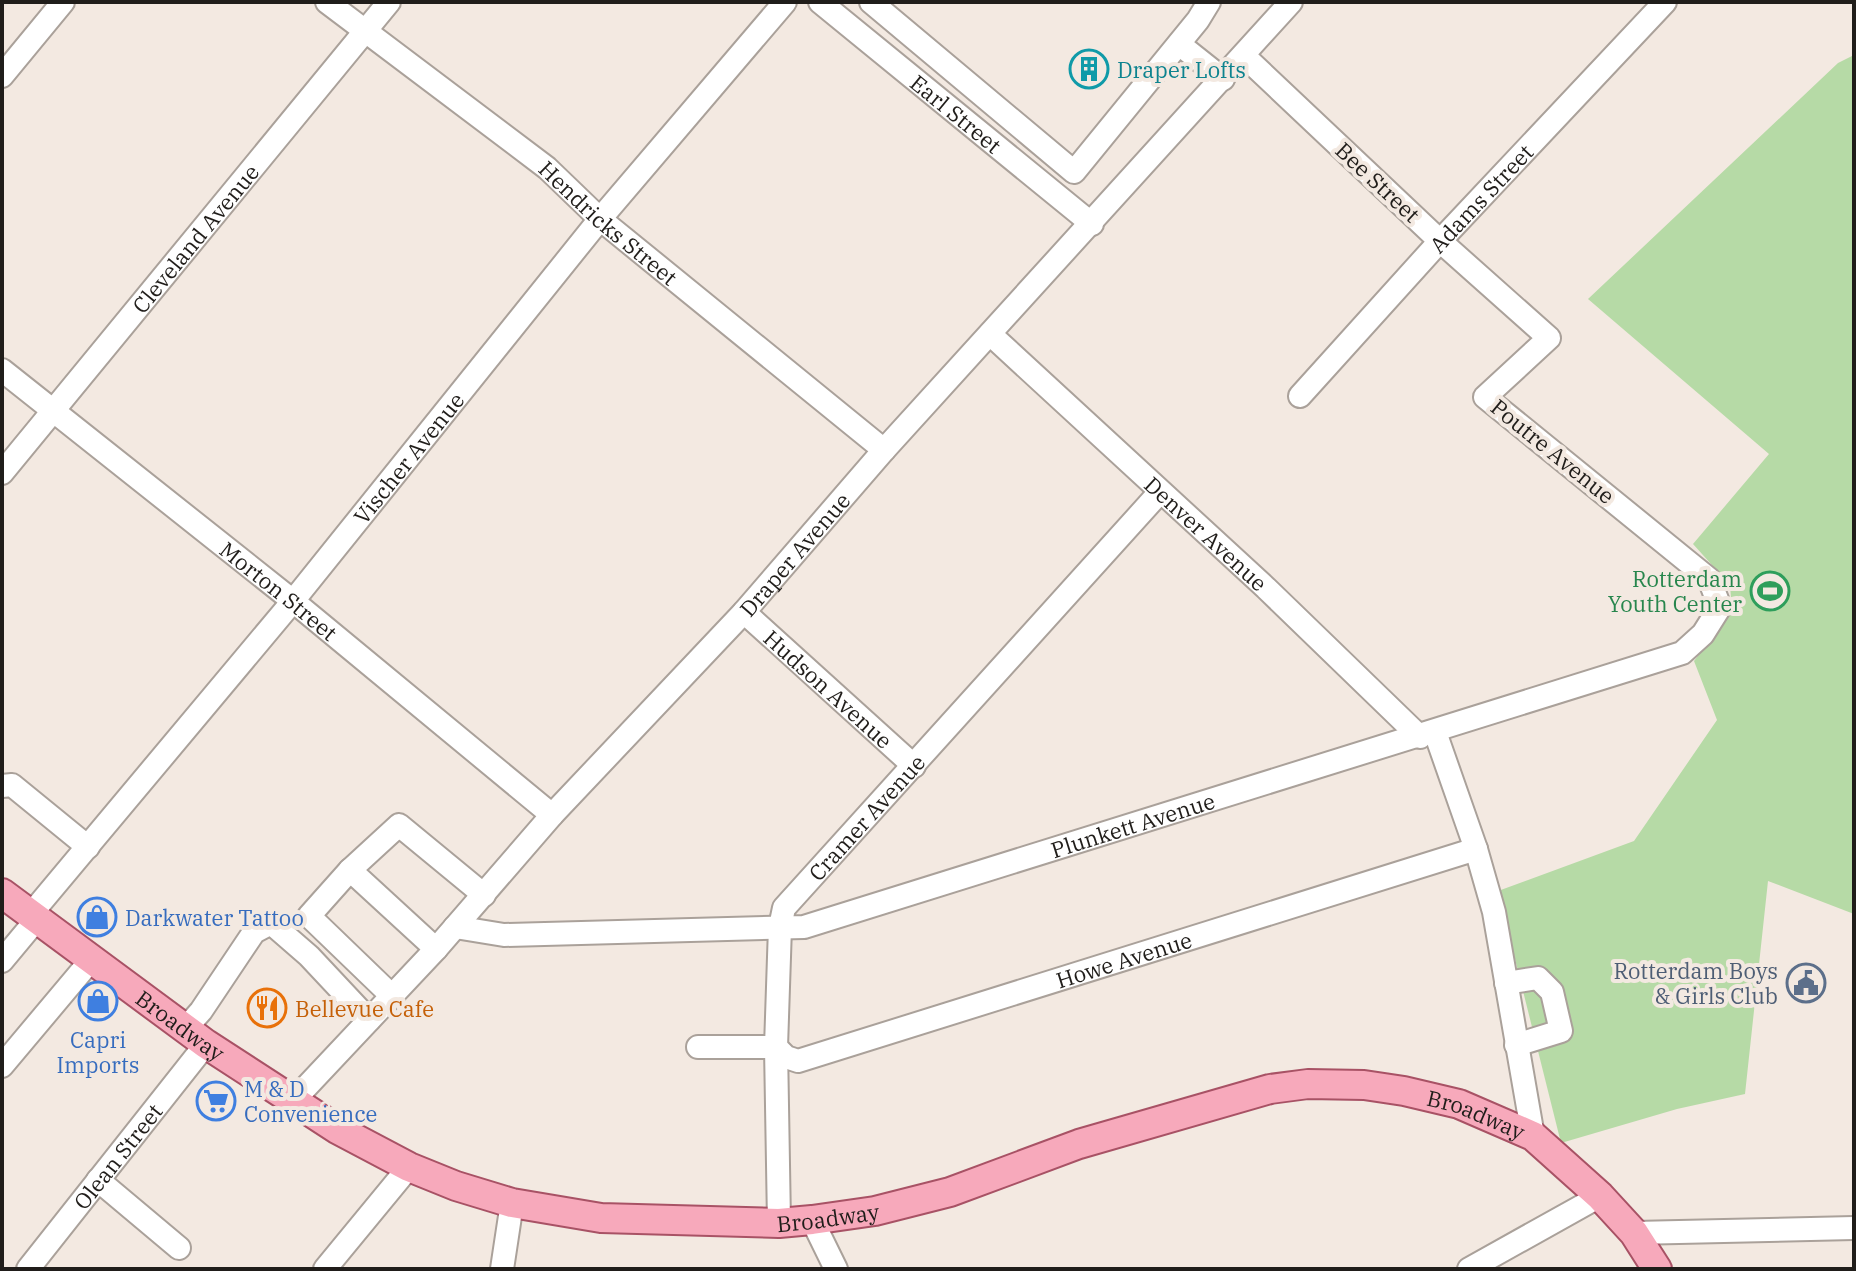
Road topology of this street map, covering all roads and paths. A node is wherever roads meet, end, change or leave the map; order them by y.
1 (63, 2) edge
2 (327, 2) edge
3 (389, 2) edge
4 (785, 2) edge
5 (820, 2) edge
6 (871, 2) edge
7 (1209, 2) edge
8 (1291, 2) edge
9 (1665, 2) edge
10 (364, 32) junction
11 (1179, 44) junction
12 (1244, 56) junction
13 (2, 76) edge
14 (1223, 79) junction
15 (600, 219) junction
16 (1092, 224) junction
17 (1440, 241) junction
18 (990, 334) junction
19 (1549, 338) joint
20 (2, 370) edge
21 (1300, 396) dead end
22 (52, 411) junction
23 (884, 450) junction
24 (2, 473) edge
25 (1160, 492) junction
26 (1686, 561) joint
27 (293, 601) junction
28 (744, 612) junction
29 (1428, 734) junction
30 (914, 766) junction
31 (2, 786) edge
32 (552, 815) junction
33 (88, 847) junction
34 (1476, 849) junction
35 (350, 870) junction
36 (2, 893) edge
37 (484, 895) junction
38 (34, 917) junction
39 (455, 927) junction
40 (780, 927) junction
41 (436, 949) junction
42 (91, 960) junction
43 (2, 961) edge
44 (1506, 983) junction
45 (392, 996) junction
46 (369, 1020) junction
47 (195, 1036) junction
48 (1516, 1045) junction
49 (698, 1047) dead end
50 (776, 1047) junction
51 (2, 1066) edge
52 (293, 1101) junction
53 (1533, 1136) junction
54 (409, 1167) junction
55 (98, 1180) junction
56 (1600, 1196) junction
57 (512, 1203) junction
58 (812, 1220) junction
59 (779, 1223) junction
60 (1854, 1228) edge
61 (1634, 1233) junction
62 (179, 1248) dead end
63 (28, 1269) edge
64 (325, 1269) edge
65 (502, 1269) edge
66 (836, 1269) edge
67 (1469, 1269) edge
68 (1657, 1269) edge

1 - 13 street
2 - 10 street, Hendricks Street
3 - 10 street, Cleveland Avenue
4 - 15 street, Vischer Avenue
5 - 16 street, Earl Street
6 - 11 street
7 - 11 street
8 - 12 street, Draper Avenue
9 - 17 street, Adams Street
10 - 15 street, Hendricks Street
10 - 22 street, Cleveland Avenue
11 - 14 street
12 - 14 street, Draper Avenue
12 - 17 street, Bee Street
14 - 16 street, Draper Avenue
15 - 23 street, Hendricks Street
15 - 27 street, Vischer Avenue
16 - 18 street, Draper Avenue
17 - 19 street, Bee Street
17 - 21 street, Adams Street
18 - 23 street, Draper Avenue
18 - 25 street, Denver Avenue
19 - 26 street, Poutre Avenue
20 - 22 street, Morton Street
22 - 24 street, Cleveland Avenue
22 - 27 street, Morton Street
23 - 28 street, Draper Avenue
25 - 29 street, Denver Avenue
25 - 30 street, Cramer Avenue
26 - 29 street, Plunkett Avenue
27 - 32 street, Morton Street
27 - 33 street, Vischer Avenue
28 - 30 street, Hudson Avenue
28 - 32 street, Draper Avenue
29 - 34 street, Denver Avenue
29 - 40 street, Plunkett Avenue
30 - 40 street, Cramer Avenue
31 - 33 street
32 - 37 street, Draper Avenue
33 - 38 street, Vischer Avenue
34 - 44 street, Denver Avenue
34 - 50 street, Howe Avenue
35 - 37 street
35 - 41 street
35 - 45 street
36 - 38 main road, Broadway
37 - 39 street, Draper Avenue
38 - 42 main road, Broadway
38 - 43 street, Vischer Avenue
39 - 40 street, Plunkett Avenue
39 - 41 street, Draper Avenue
40 - 50 street, Cramer Avenue
41 - 45 street, Draper Avenue
42 - 47 main road, Broadway
42 - 51 street
44 - 48 street, Denver Avenue
44 - 48 street
45 - 46 street, Draper Avenue
46 - 47 street, Olean Street
46 - 52 street, Draper Avenue
47 - 52 main road, Broadway
47 - 55 street, Olean Street
48 - 53 street, Denver Avenue
49 - 50 street, Howe Avenue
50 - 59 street, Cramer Avenue
52 - 54 main road, Broadway
53 - 56 main road, Broadway
53 - 58 main road, Broadway
54 - 57 main road, Broadway
54 - 64 street
55 - 62 street
55 - 63 street, Olean Street
56 - 61 main road, Broadway
56 - 67 street
57 - 59 main road, Broadway
57 - 65 street
58 - 59 main road, Broadway
58 - 66 street
60 - 61 street
61 - 68 main road, Broadway

